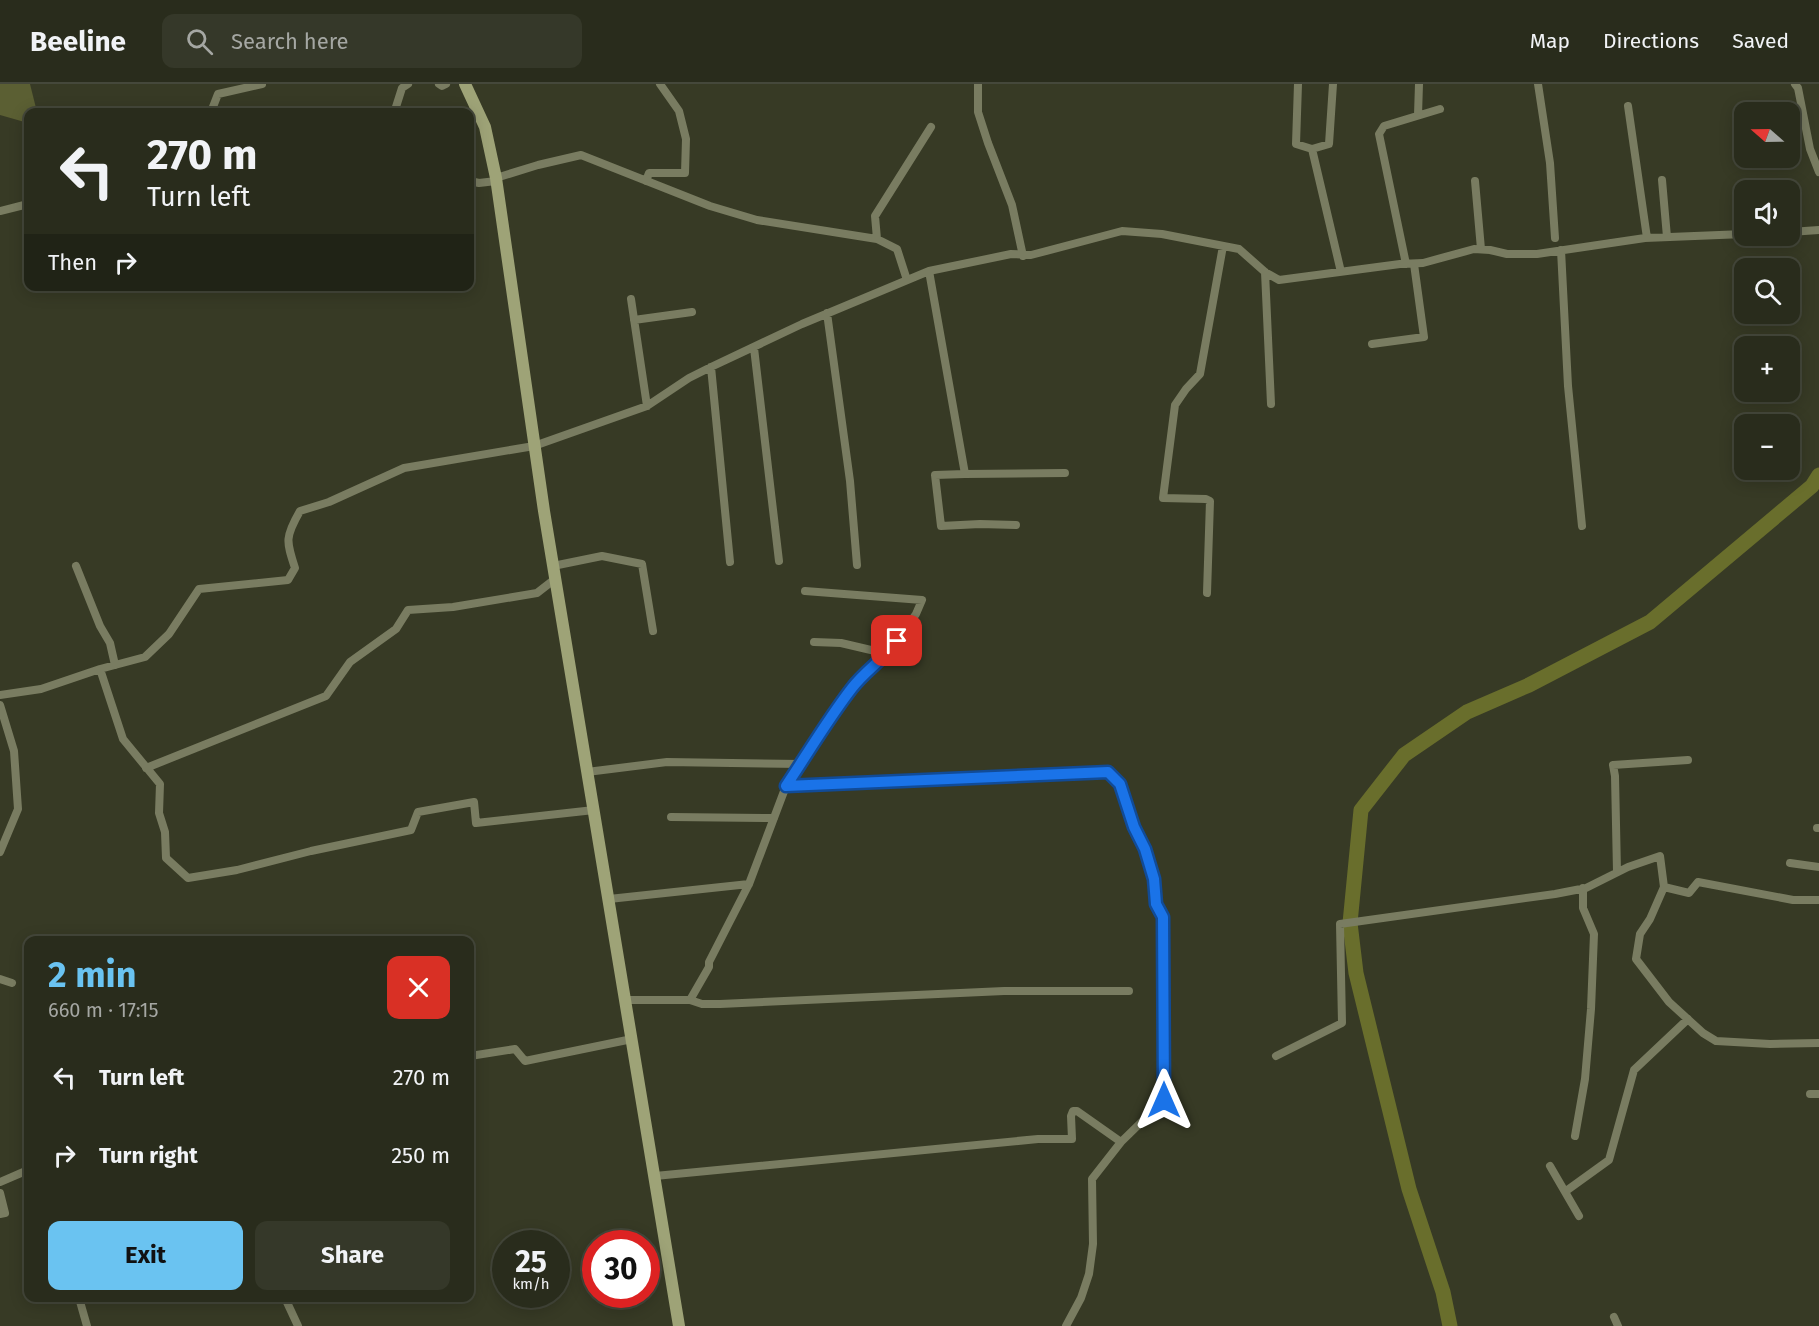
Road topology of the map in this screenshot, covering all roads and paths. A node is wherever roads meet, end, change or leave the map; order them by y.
1 (262, 84) edge
2 (408, 84) edge
3 (439, 84) edge
4 (446, 84) edge
5 (465, 84) edge
6 (660, 84) edge
7 (978, 84) edge
8 (1298, 84) edge
9 (1333, 84) edge
10 (1419, 84) edge
11 (1538, 84) edge
12 (1795, 84) edge
13 (1628, 106) dead end
14 (213, 108) edge
15 (396, 108) edge
16 (1440, 109) dead end
17 (1418, 115) junction
18 (931, 127) dead end
19 (1312, 149) junction
20 (1819, 172) edge
21 (496, 179) junction
22 (1662, 180) dead end
23 (646, 181) junction
24 (474, 182) edge
25 (1475, 182) dead end
26 (24, 205) edge
27 (0, 211) edge
28 (1819, 230) edge
29 (1800, 231) edge
30 (1734, 234) edge
31 (1667, 237) junction
32 (1555, 238) dead end
33 (1647, 238) junction
34 (877, 239) junction
35 (1223, 246) junction
36 (1481, 249) junction
37 (1561, 250) junction
38 (1023, 256) junction
39 (1410, 264) junction
40 (929, 271) junction
41 (1265, 272) junction
42 (1341, 272) junction
43 (907, 280) junction
44 (631, 299) dead end
45 (692, 312) dead end
46 (827, 313) junction
47 (633, 320) junction
48 (1372, 344) dead end
49 (753, 348) junction
50 (711, 367) junction
51 (1271, 404) dead end
52 (647, 406) junction
53 (534, 446) junction
54 (1065, 473) dead end
55 (965, 474) junction
56 (1016, 525) dead end
57 (1582, 526) dead end
58 (779, 561) dead end
59 (730, 562) dead end
60 (857, 565) dead end
61 (76, 566) dead end
62 (553, 566) junction
63 (555, 579) junction
64 (806, 591) dead end
65 (1207, 593) dead end
66 (653, 631) dead end
67 (814, 642) dead end
68 (888, 654) junction
69 (115, 665) junction
70 (100, 669) junction
71 (0, 695) edge
72 (0, 707) edge
73 (1688, 760) dead end
74 (801, 764) junction
75 (146, 768) junction
76 (587, 772) junction
77 (786, 786) junction
78 (594, 810) junction
79 (671, 817) dead end
80 (774, 818) junction
81 (0, 852) edge
82 (1790, 863) dead end
83 (1819, 867) edge
84 (1617, 872) junction
85 (749, 884) junction
86 (1664, 887) junction
87 (1583, 888) junction
88 (609, 899) junction
89 (1819, 900) edge
90 (0, 979) edge
91 (12, 983) dead end
92 (1129, 991) dead end
93 (624, 1000) junction
94 (690, 1000) junction
95 (1688, 1020) junction
96 (632, 1039) junction
97 (1819, 1043) edge
98 (474, 1055) edge
99 (1276, 1056) dead end
100 (1575, 1136) dead end
101 (1121, 1142) junction
102 (1550, 1166) dead end
103 (24, 1172) edge
104 (655, 1176) junction
105 (0, 1182) edge
106 (1566, 1191) junction
107 (0, 1193) edge
108 (0, 1214) edge
109 (1580, 1216) dead end
110 (80, 1302) edge
111 (287, 1302) edge
112 (1614, 1317) dead end
113 (87, 1326) edge
114 (298, 1326) edge
115 (679, 1326) edge
116 (1066, 1326) edge
117 (1618, 1326) edge

1 - 14 street
2 - 15 street
3 - 4 street
5 - 21 main road
6 - 23 street
7 - 38 street
8 - 19 street
9 - 19 street
10 - 17 street
11 - 32 street
12 - 20 street
13 - 33 street
16 - 17 street
17 - 39 street
18 - 34 street
19 - 42 street
21 - 23 street
21 - 24 street
21 - 53 main road
22 - 31 street
23 - 34 street
25 - 36 street
26 - 27 street
28 - 29 street
30 - 31 street
31 - 33 street
33 - 37 street
34 - 43 street
35 - 38 street
35 - 41 street
35 - 65 street
36 - 37 street
36 - 39 street
37 - 57 street
38 - 40 street
39 - 42 street
39 - 48 street
40 - 43 street
40 - 55 street
41 - 42 street
41 - 51 street
43 - 46 street
44 - 47 street
45 - 47 street
46 - 49 street
46 - 60 street
47 - 52 street
49 - 50 street
49 - 58 street
50 - 52 street
50 - 59 street
52 - 53 street
53 - 62 main road
53 - 69 street
54 - 55 street
55 - 56 street
61 - 69 street
62 - 63 main road
62 - 66 street
63 - 75 street
63 - 76 main road
64 - 68 street
67 - 68 street
68 - 74 street
69 - 70 street
70 - 71 street
70 - 75 street
72 - 81 street
73 - 84 street
74 - 76 street
74 - 77 street
75 - 78 street
76 - 78 main road
77 - 80 street
77 - 101 street
78 - 88 main road
79 - 80 street
80 - 85 street
82 - 83 street
84 - 86 street
84 - 87 street
85 - 88 street
85 - 94 street
86 - 89 street
86 - 95 street
87 - 99 street
87 - 100 street
88 - 93 main road
90 - 91 street
92 - 94 street
93 - 94 street
93 - 96 main road
95 - 97 street
95 - 106 street
96 - 98 street
96 - 104 main road
101 - 104 street
101 - 116 street
102 - 106 street
103 - 105 street
104 - 115 main road
106 - 109 street
107 - 108 street
110 - 113 street
111 - 114 street
112 - 117 street

